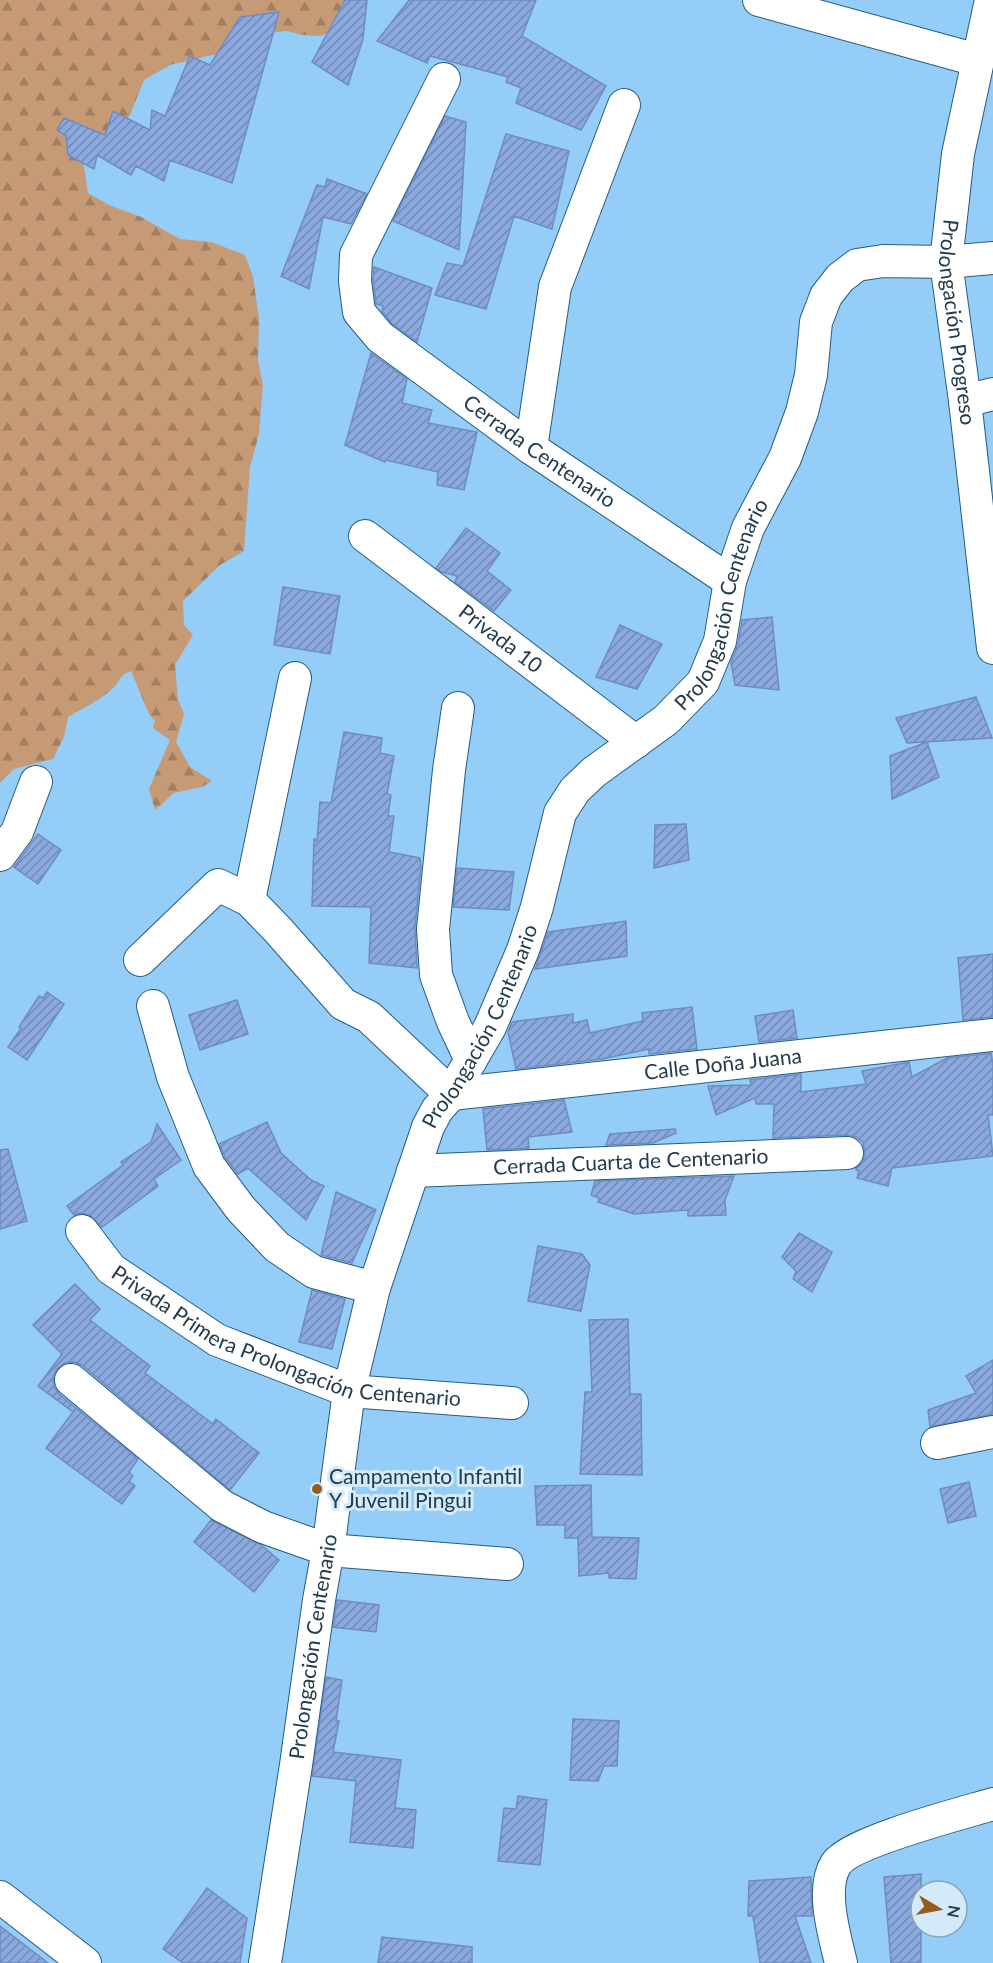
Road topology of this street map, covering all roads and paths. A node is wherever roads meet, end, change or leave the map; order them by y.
1 (759, 0) edge
2 (991, 0) edge
3 (977, 60) junction
4 (444, 79) dead end
5 (624, 105) dead end
6 (993, 258) edge
7 (946, 262) junction
8 (979, 397) edge
9 (531, 448) junction
10 (365, 536) dead end
11 (730, 580) junction
12 (993, 648) edge
13 (295, 678) dead end
14 (458, 708) dead end
15 (636, 742) junction
16 (36, 782) dead end
17 (0, 855) edge
18 (249, 900) junction
19 (140, 960) dead end
20 (153, 1006) dead end
21 (993, 1035) edge
22 (471, 1060) junction
23 (451, 1094) junction
24 (847, 1153) dead end
25 (413, 1171) junction
26 (82, 1231) dead end
27 (374, 1288) junction
28 (71, 1380) dead end
29 (349, 1390) junction
30 (512, 1403) dead end
31 (993, 1432) edge
32 (937, 1443) dead end
33 (328, 1550) junction
34 (507, 1564) dead end
35 (993, 1804) edge
36 (0, 1897) edge
37 (85, 1963) edge
38 (265, 1963) edge
39 (842, 1963) edge

1 - 3 street
2 - 3 street, Prolongación Progreso
3 - 7 street, Prolongación Progreso
4 - 9 street, Cerrada Centenario
5 - 9 street
6 - 7 street, Prolongación Centenario
7 - 8 street, Prolongación Progreso
7 - 11 street, Prolongación Centenario
8 - 12 street, Prolongación Progreso
9 - 11 street, Cerrada Centenario
10 - 15 street, Privada 10
11 - 15 street, Prolongación Centenario
13 - 18 street
14 - 22 street
15 - 22 street, Prolongación Centenario
16 - 17 street
18 - 19 street
18 - 23 street
20 - 27 street
21 - 23 street, Calle Doña Juana
22 - 23 street, Prolongación Centenario
23 - 25 street, Prolongación Centenario
24 - 25 street, Cerrada Cuarta de Centenario
25 - 27 street, Prolongación Centenario
26 - 29 street, Privada Primera Prolongación Centenario
27 - 29 street, Prolongación Centenario
28 - 33 street
29 - 30 street, Privada Primera Prolongación Centenario
29 - 33 street, Prolongación Centenario
31 - 32 street
33 - 34 street
33 - 38 street, Prolongación Centenario
35 - 39 street
36 - 37 street

